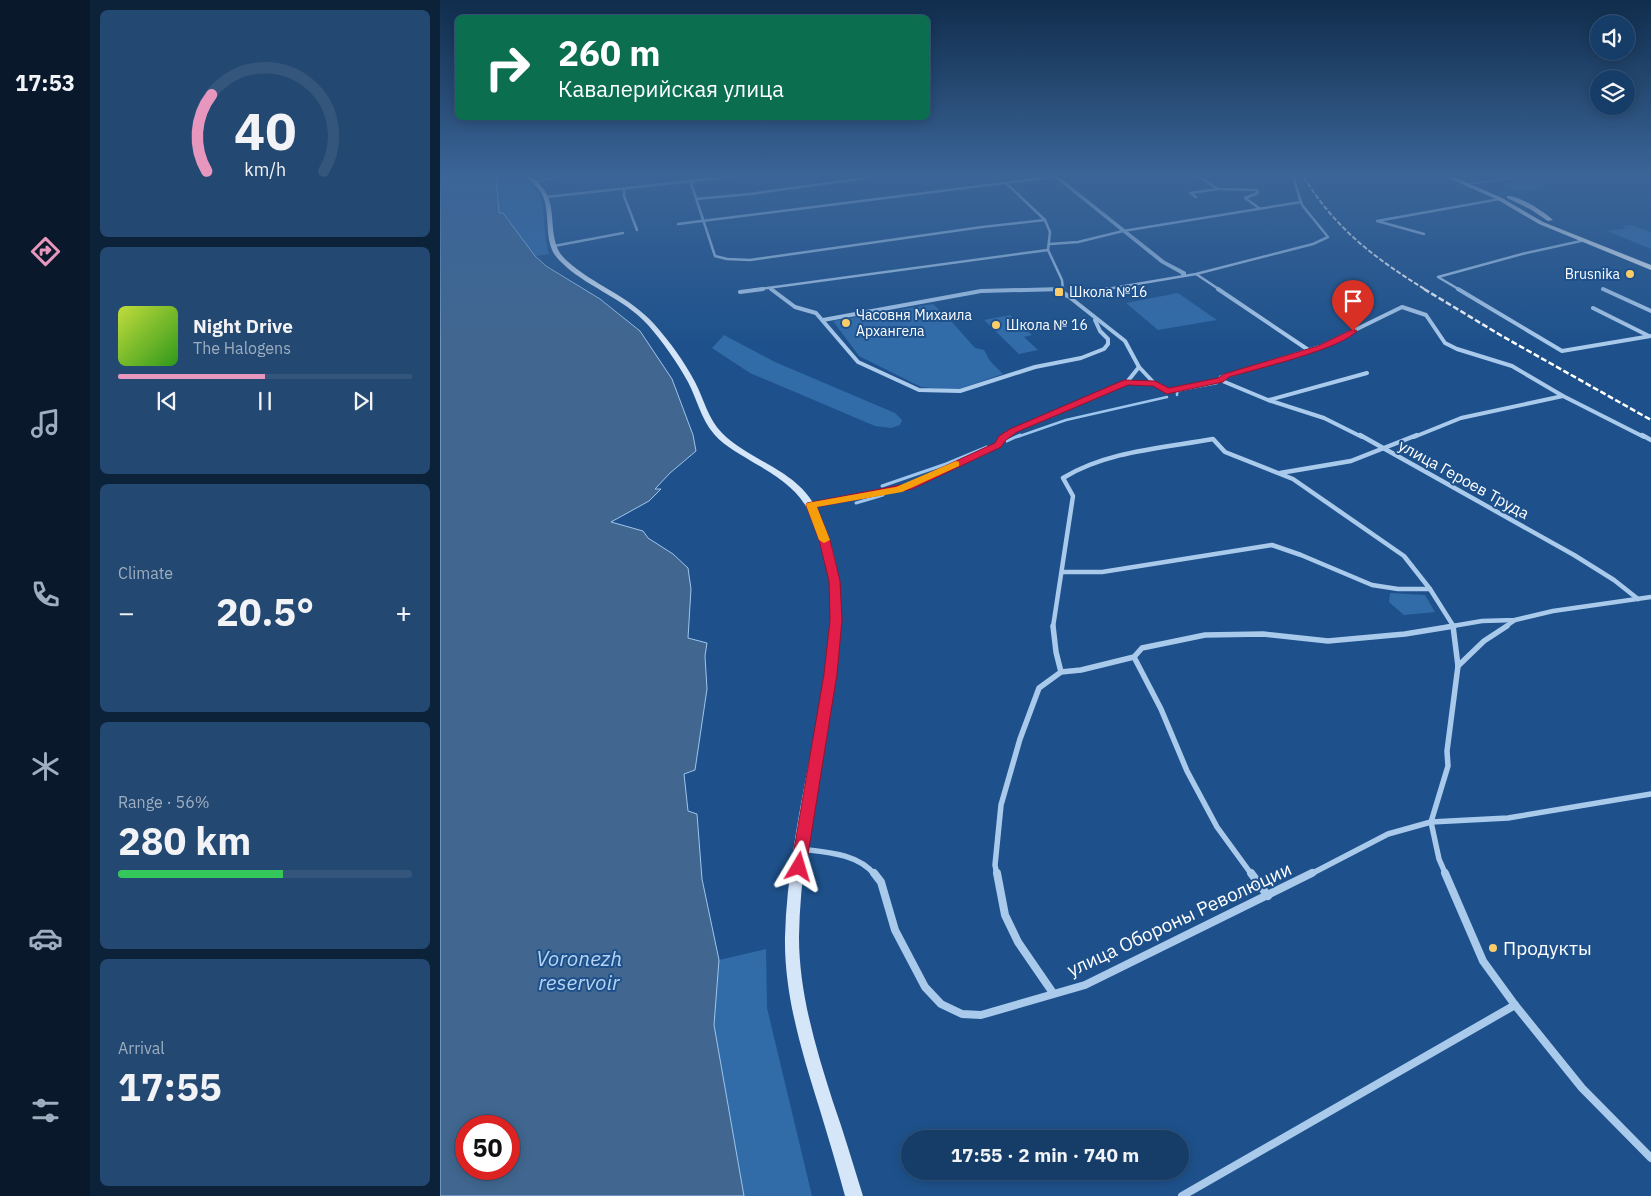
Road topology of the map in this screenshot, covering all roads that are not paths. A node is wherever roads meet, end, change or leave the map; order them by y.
1 (552, 233) edge
2 (623, 233) dead end
3 (709, 233) edge
4 (941, 233) edge
5 (1050, 233) edge
6 (1116, 233) edge
7 (1125, 233) edge
8 (1326, 233) edge
9 (1420, 233) edge
10 (1565, 233) edge
11 (1580, 233) edge
12 (1424, 234) dead end
13 (1581, 240) junction
14 (1050, 244) junction
15 (554, 246) junction
16 (1048, 250) junction
17 (1651, 263) edge
18 (1651, 268) edge
19 (1196, 274) junction
20 (1184, 276) junction
21 (770, 288) junction
22 (1062, 289) junction
23 (1603, 289) dead end
24 (740, 292) dead end
25 (1067, 296) junction
26 (1593, 308) dead end
27 (1651, 311) edge
28 (1095, 319) junction
29 (823, 320) junction
30 (1650, 336) edge
31 (1310, 351) junction
32 (1139, 367) junction
33 (1367, 373) dead end
34 (1220, 380) junction
35 (1127, 382) junction
36 (1155, 384) junction
37 (1563, 396) junction
38 (1268, 400) junction
39 (1651, 440) edge
40 (1382, 449) junction
41 (1280, 474) junction
42 (811, 505) junction
43 (1062, 572) junction
44 (1430, 589) junction
45 (1651, 596) edge
46 (1638, 599) junction
47 (1515, 620) junction
48 (1454, 627) junction
49 (1134, 657) junction
50 (1458, 666) junction
51 (1061, 672) junction
52 (1651, 794) edge
53 (1431, 822) junction
54 (800, 849) junction
55 (1268, 896) junction
56 (1053, 993) junction
57 (1515, 1005) junction
58 (1651, 1158) edge
59 (854, 1196) edge
60 (1182, 1196) edge

1 - 15 main road
2 - 15 street
3 - 4 street
5 - 14 street
6 - 14 street
7 - 20 street
8 - 19 street
9 - 12 street
10 - 13 main road
11 - 17 main road
13 - 18 main road
13 - 30 street
14 - 16 street
15 - 42 main road
16 - 21 street
16 - 22 street
19 - 20 street
19 - 31 street
20 - 25 street
21 - 24 street
21 - 29 street
22 - 25 street
22 - 29 street
23 - 27 street
25 - 28 street
26 - 30 street
28 - 29 street
28 - 32 street
31 - 34 street
31 - 37 street
32 - 35 street
32 - 36 street
33 - 38 street
34 - 36 street
34 - 38 street, улица Героев Труда
35 - 36 street
35 - 42 street
37 - 39 street
37 - 40 street
38 - 40 street, улица Героев Труда
40 - 41 street
40 - 46 street, улица Героев Труда
41 - 43 street
41 - 44 street
42 - 54 main road
43 - 44 street
43 - 51 street
44 - 48 street
45 - 46 street
46 - 47 street
47 - 48 street
47 - 50 street
48 - 49 street
48 - 50 street
49 - 51 street
49 - 55 street
50 - 53 street
51 - 56 street
52 - 53 street, улица Обороны Революции
53 - 55 street, улица Обороны Революции
53 - 57 street
54 - 56 street, улица Обороны Революции
54 - 59 main road
55 - 56 street, улица Обороны Революции
57 - 58 street
57 - 60 street

